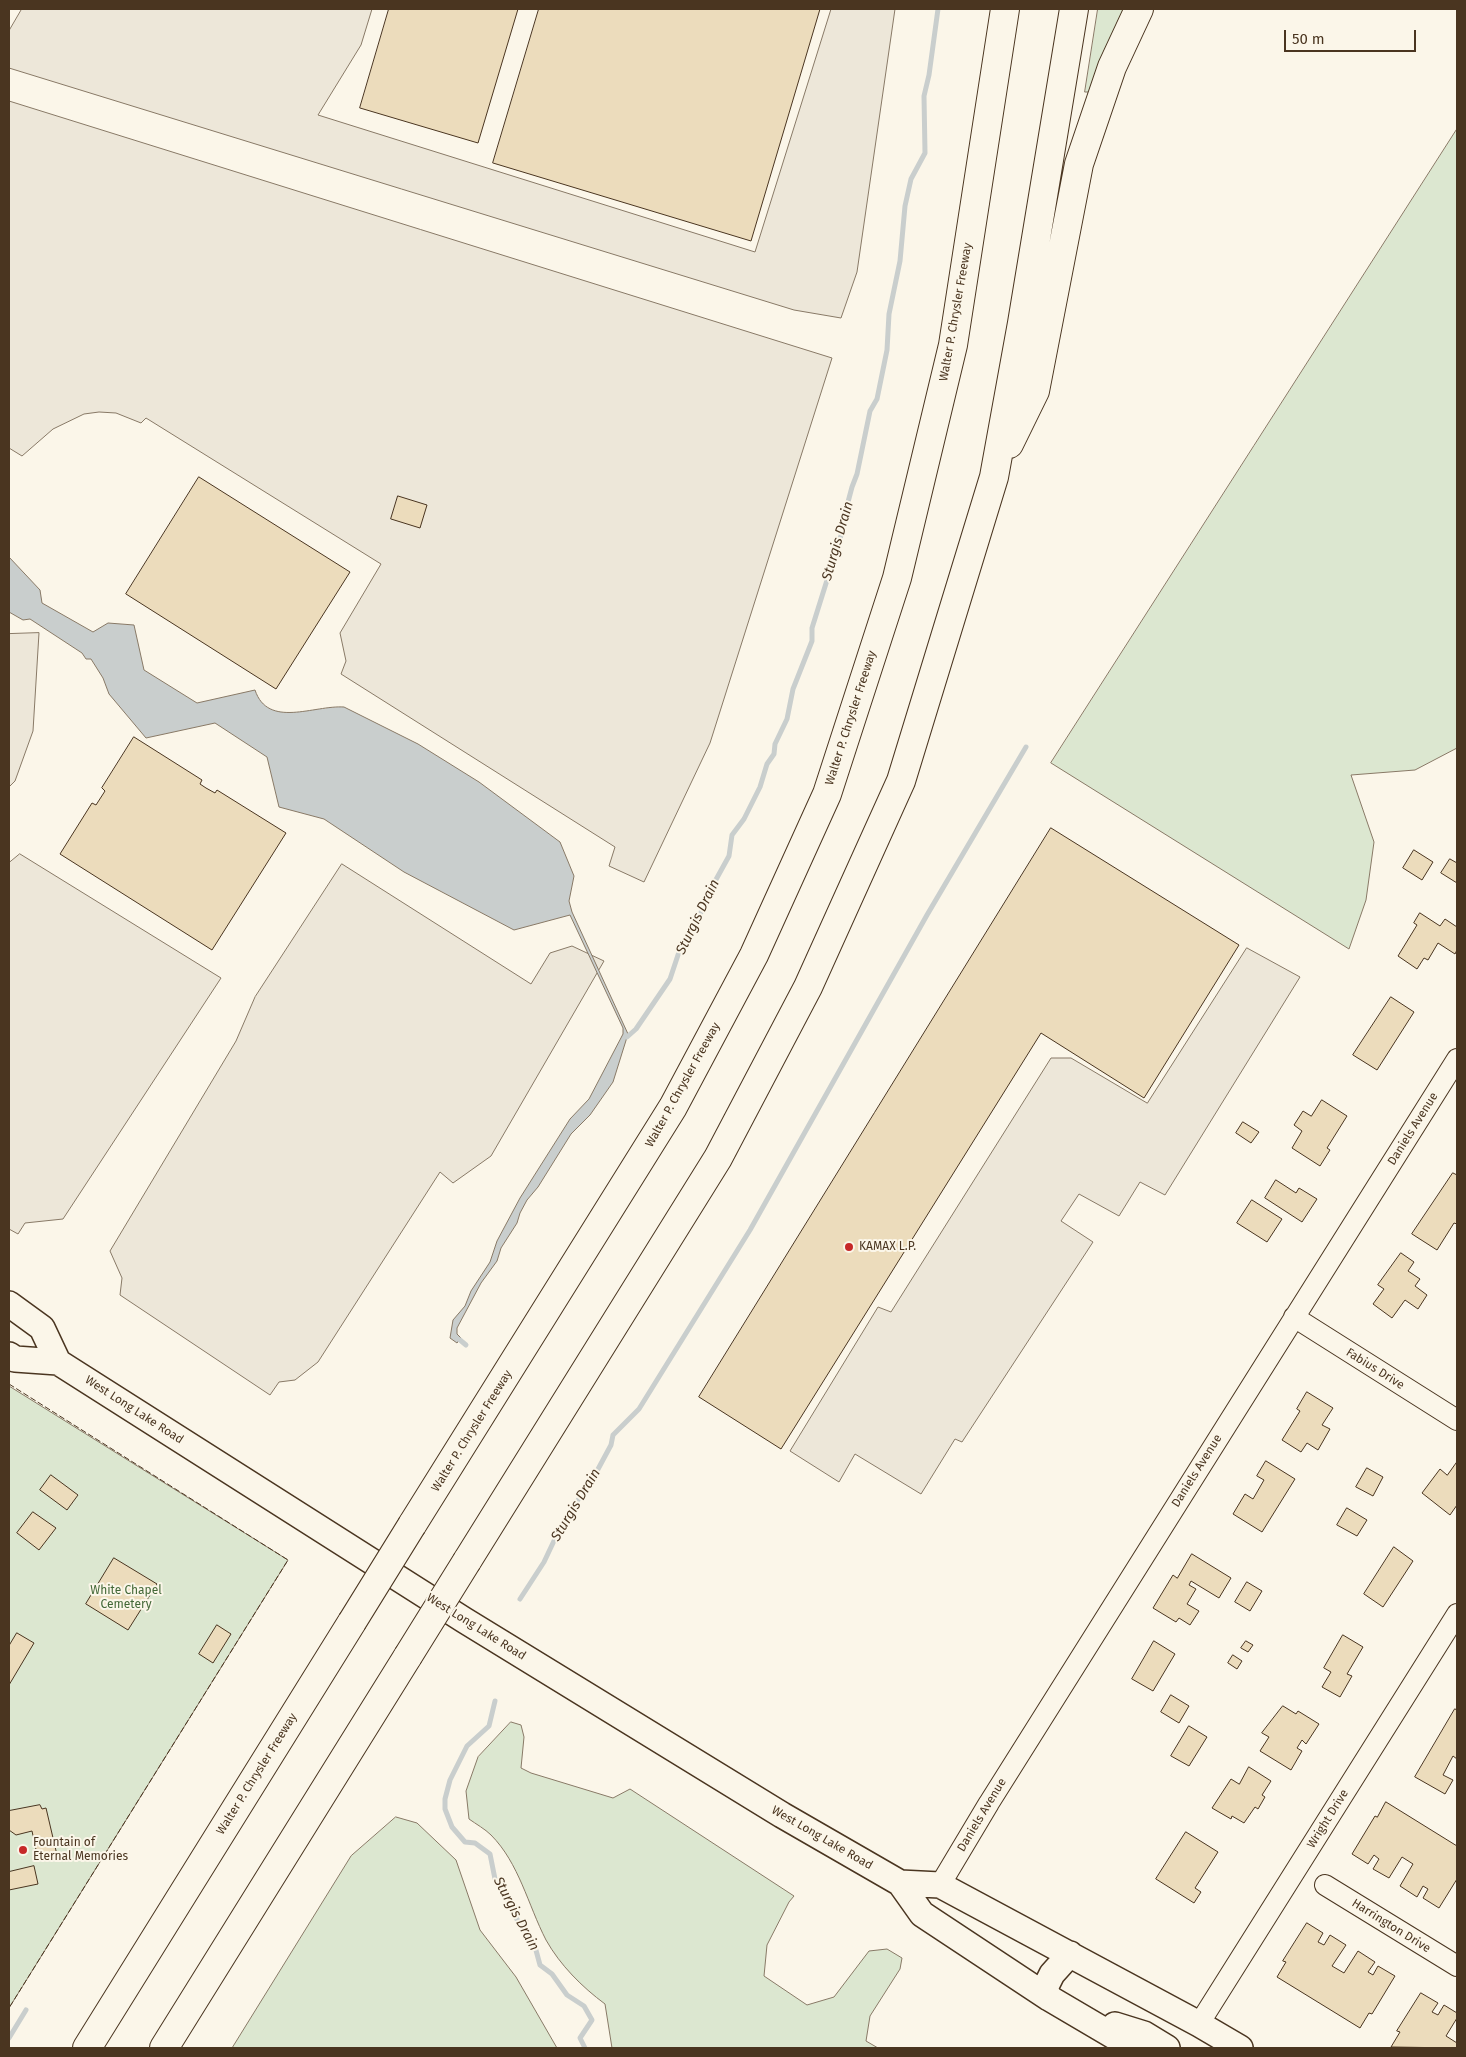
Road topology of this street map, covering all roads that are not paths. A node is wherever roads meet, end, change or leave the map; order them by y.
1 (997, 9) edge
2 (1005, 9) edge
3 (1074, 9) edge
4 (1139, 9) edge
5 (989, 100) junction
6 (994, 477) junction
7 (1457, 1059) edge
8 (9, 1304) edge
9 (1294, 1317) junction
10 (9, 1355) edge
11 (58, 1362) junction
12 (1457, 1420) edge
13 (1457, 1614) edge
14 (900, 1883) junction
15 (940, 1885) junction
16 (1325, 1885) dead end
17 (1070, 1954) junction
18 (1457, 1966) edge
19 (1049, 1998) junction
20 (1083, 2018) junction
21 (1199, 2024) junction
22 (87, 2048) edge
23 (164, 2048) edge
24 (1134, 2048) edge
25 (1167, 2048) edge
26 (1240, 2048) edge

1 - 5 highway
2 - 5 highway, Walter P. Chrysler Freeway
3 - 6 highway
4 - 6 highway
5 - 22 highway, Walter P. Chrysler Freeway, bridge
6 - 23 highway, bridge
7 - 9 street, Daniels Avenue
8 - 11 main road
9 - 12 street, Fabius Drive
9 - 15 street, Daniels Avenue
10 - 11 main road, West Long Lake Road
11 - 14 main road, West Long Lake Road
13 - 21 street, Wright Drive
14 - 15 main road, West Long Lake Road
14 - 19 main road, West Long Lake Road
15 - 17 main road, West Long Lake Road
16 - 18 street, Harrington Drive
17 - 19 main road
17 - 21 main road, West Long Lake Road
19 - 20 main road, West Long Lake Road
20 - 24 main road, West Long Lake Road
20 - 25 main road
21 - 26 main road, West Long Lake Road

